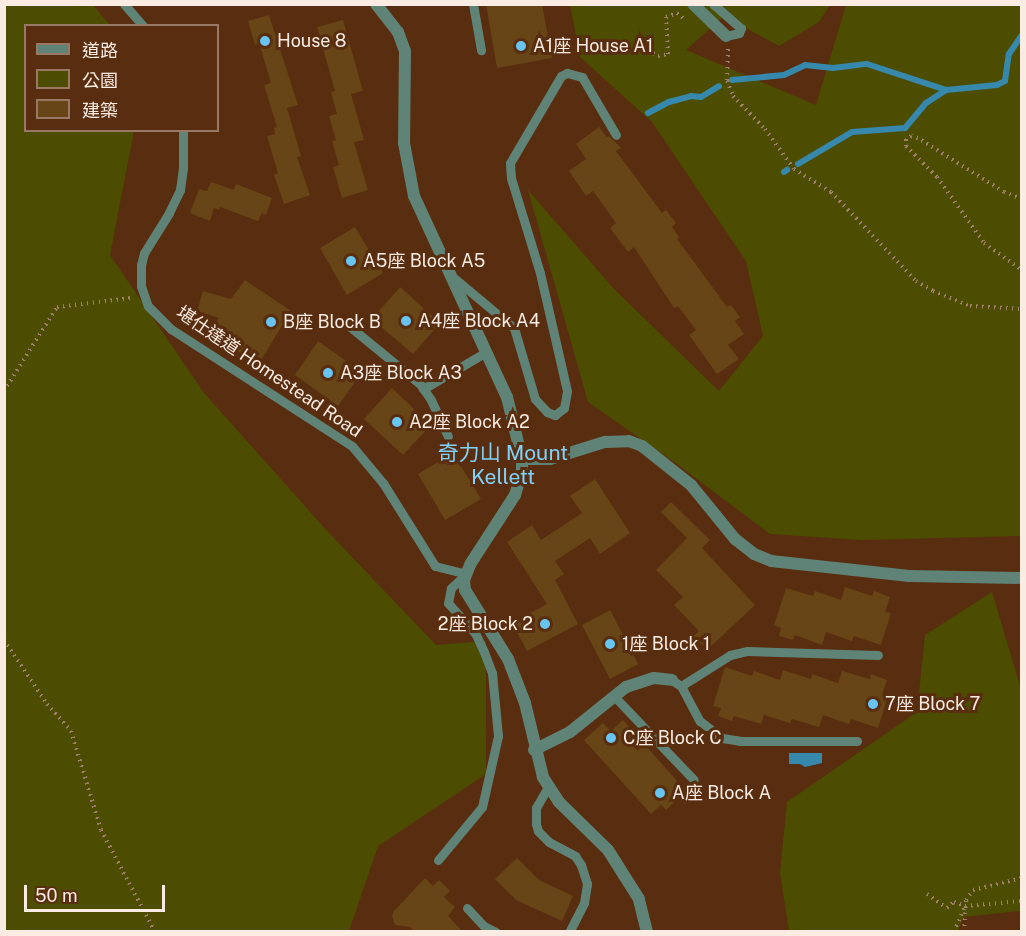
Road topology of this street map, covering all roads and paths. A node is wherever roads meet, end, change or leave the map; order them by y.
1 (124, 4) edge
2 (376, 4) edge
3 (473, 4) edge
4 (693, 4) edge
5 (713, 4) edge
6 (690, 23) dead end
7 (141, 24) edge
8 (726, 36) junction
9 (643, 47) dead end
10 (481, 50) dead end
11 (183, 132) edge
12 (616, 135) dead end
13 (1022, 200) edge
14 (1022, 270) edge
15 (449, 274) junction
16 (143, 296) junction
17 (1022, 309) edge
18 (343, 321) dead end
19 (486, 352) junction
20 (423, 389) junction
21 (4, 391) edge
22 (448, 436) dead end
23 (522, 459) junction
24 (466, 574) junction
25 (1022, 578) edge
26 (4, 640) edge
27 (878, 655) dead end
28 (676, 683) junction
29 (614, 695) junction
30 (857, 741) dead end
31 (534, 750) junction
32 (694, 780) dead end
33 (548, 787) junction
34 (438, 860) dead end
35 (1022, 878) edge
36 (927, 894) dead end
37 (1022, 901) edge
38 (965, 906) junction
39 (467, 908) dead end
40 (155, 932) edge
41 (496, 932) edge
42 (569, 932) edge
43 (647, 932) edge
44 (954, 932) edge
45 (964, 932) edge

1 - 7 lane
2 - 15 street
3 - 10 lane
4 - 8 street
5 - 8 lane
6 - 9 path
8 - 17 path
11 - 16 lane
12 - 15 lane
13 - 14 path
15 - 19 street
16 - 21 path
16 - 24 lane, 堪仕達道 Homestead Road
18 - 20 lane
19 - 20 lane
19 - 23 street
20 - 22 lane
23 - 24 street
23 - 25 street
24 - 31 street
24 - 34 lane
26 - 40 path
27 - 28 lane
28 - 29 street
28 - 30 lane
29 - 31 street
29 - 32 lane
31 - 33 street
33 - 42 lane
33 - 43 street
35 - 38 path
36 - 38 path
37 - 38 path
38 - 44 path
38 - 45 path
39 - 41 lane

